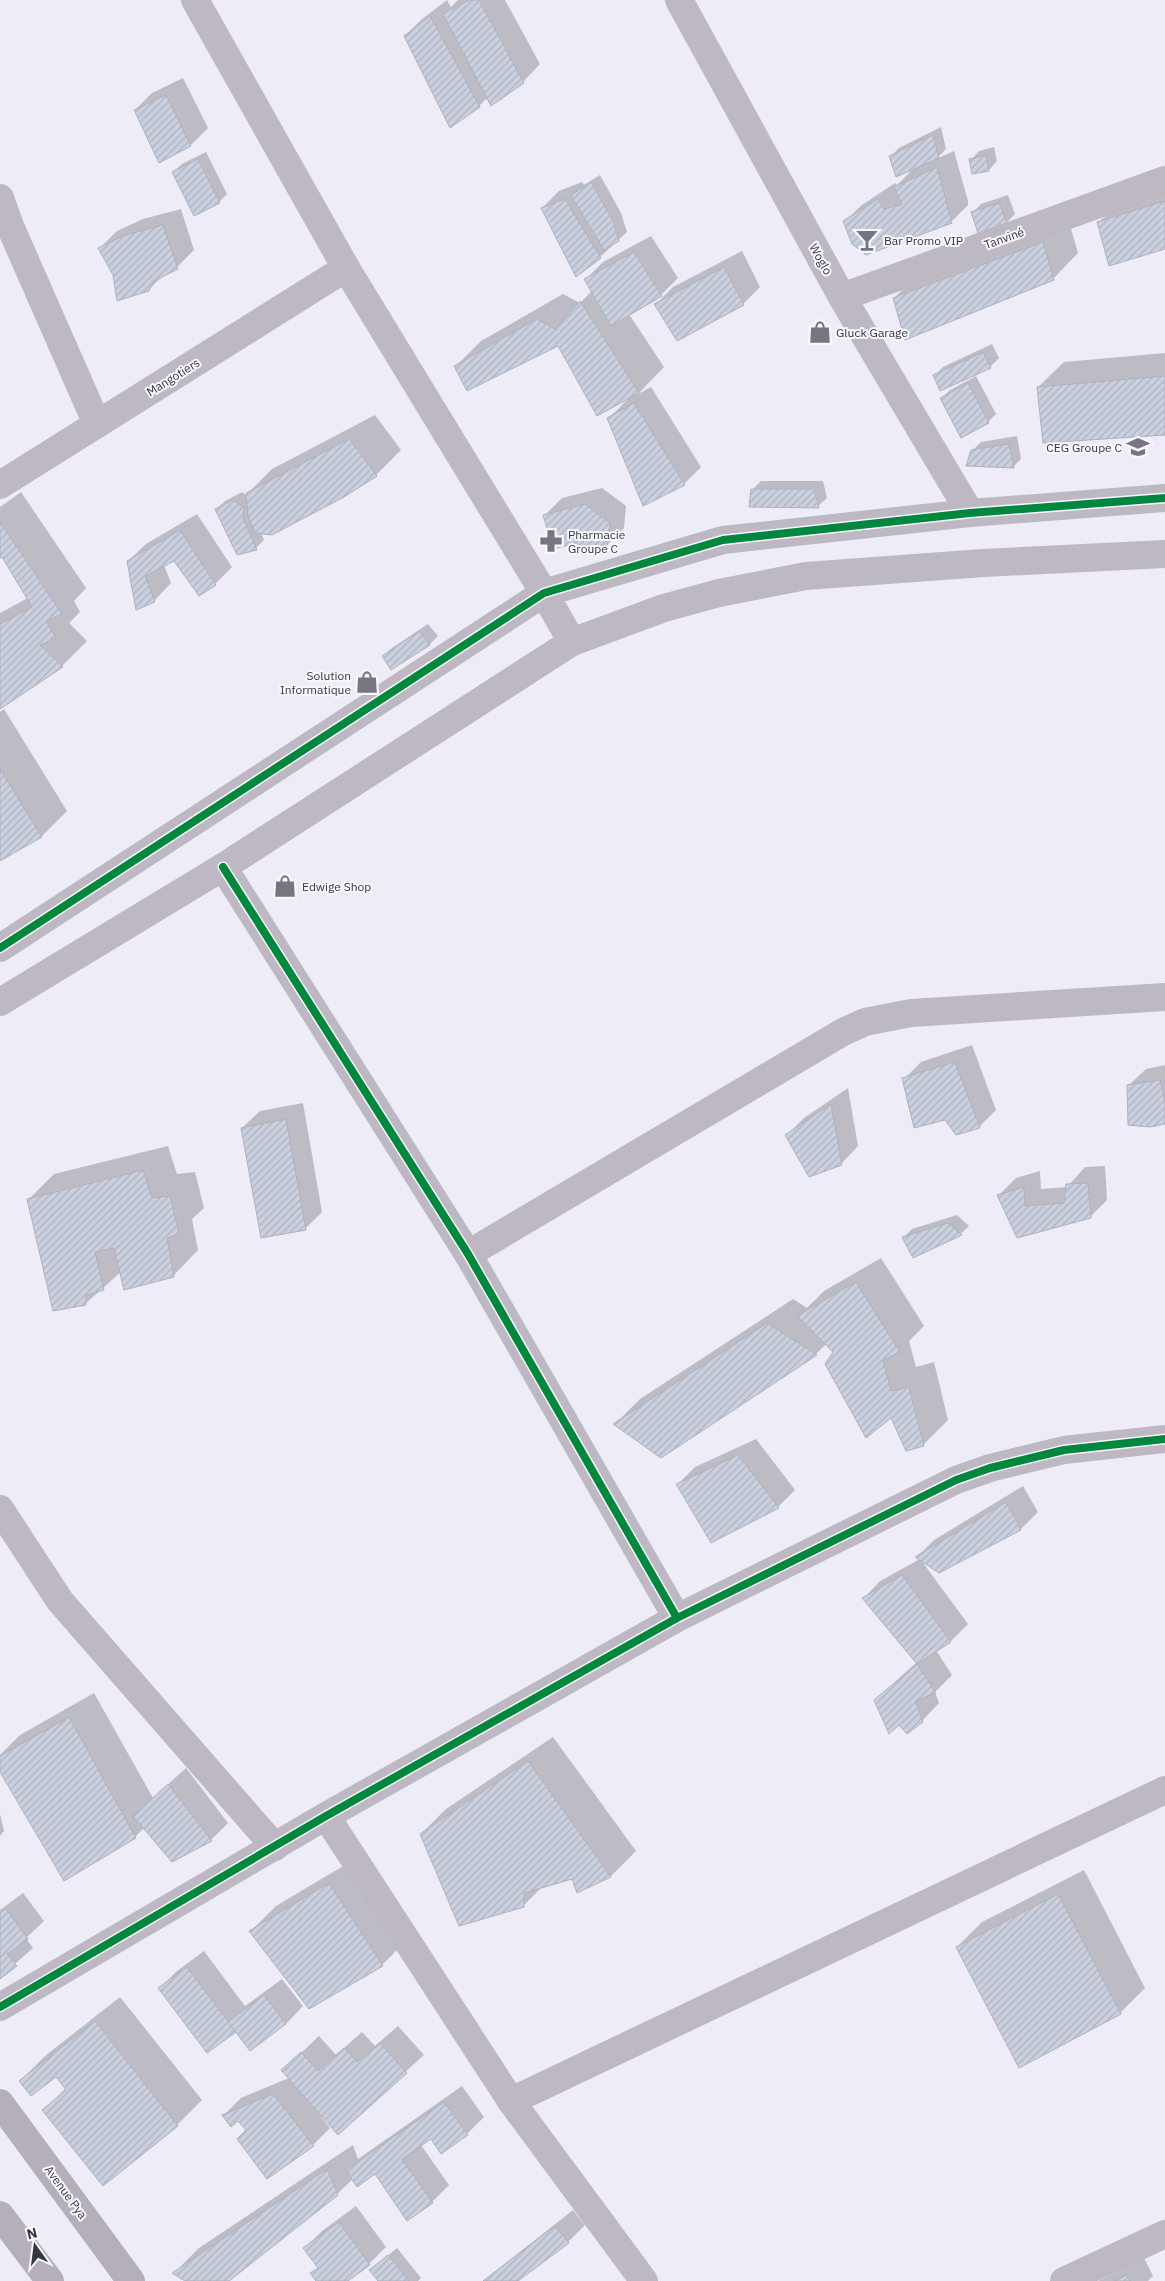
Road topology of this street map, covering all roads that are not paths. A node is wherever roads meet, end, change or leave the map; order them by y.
1 (195, 0) edge
2 (679, 0) edge
3 (1165, 180) edge
4 (0, 198) edge
5 (346, 268) junction
6 (842, 297) junction
7 (97, 424) junction
8 (0, 485) edge
9 (1165, 498) edge
10 (970, 513) junction
11 (1165, 554) edge
12 (544, 593) junction
13 (572, 642) junction
14 (222, 867) junction
15 (0, 948) edge
16 (1165, 997) edge
17 (0, 1002) edge
18 (468, 1254) junction
19 (1165, 1439) edge
20 (0, 1509) edge
21 (677, 1618) junction
22 (1165, 1790) edge
23 (326, 1816) junction
24 (276, 1846) junction
25 (0, 2007) edge
26 (511, 2101) junction
27 (0, 2103) edge
28 (0, 2215) edge
29 (1165, 2234) edge
30 (50, 2281) edge
31 (131, 2281) edge
32 (644, 2281) edge
33 (1064, 2281) edge

1 - 5 street
2 - 6 street, Woglo
3 - 6 street, Tanviné
4 - 7 street
5 - 7 street, Mangotiers
5 - 12 street
6 - 10 street, Woglo
7 - 8 street, Mangotiers
9 - 10 street
10 - 12 street
11 - 13 street
12 - 13 street
12 - 15 street
13 - 14 street
14 - 17 street
14 - 18 street
16 - 18 street
18 - 21 street
19 - 21 street
20 - 24 street
21 - 23 street
22 - 26 street
23 - 24 street
23 - 26 street
24 - 25 street
26 - 32 street
27 - 31 main road, Avenue Pya
28 - 30 main road
29 - 33 street

